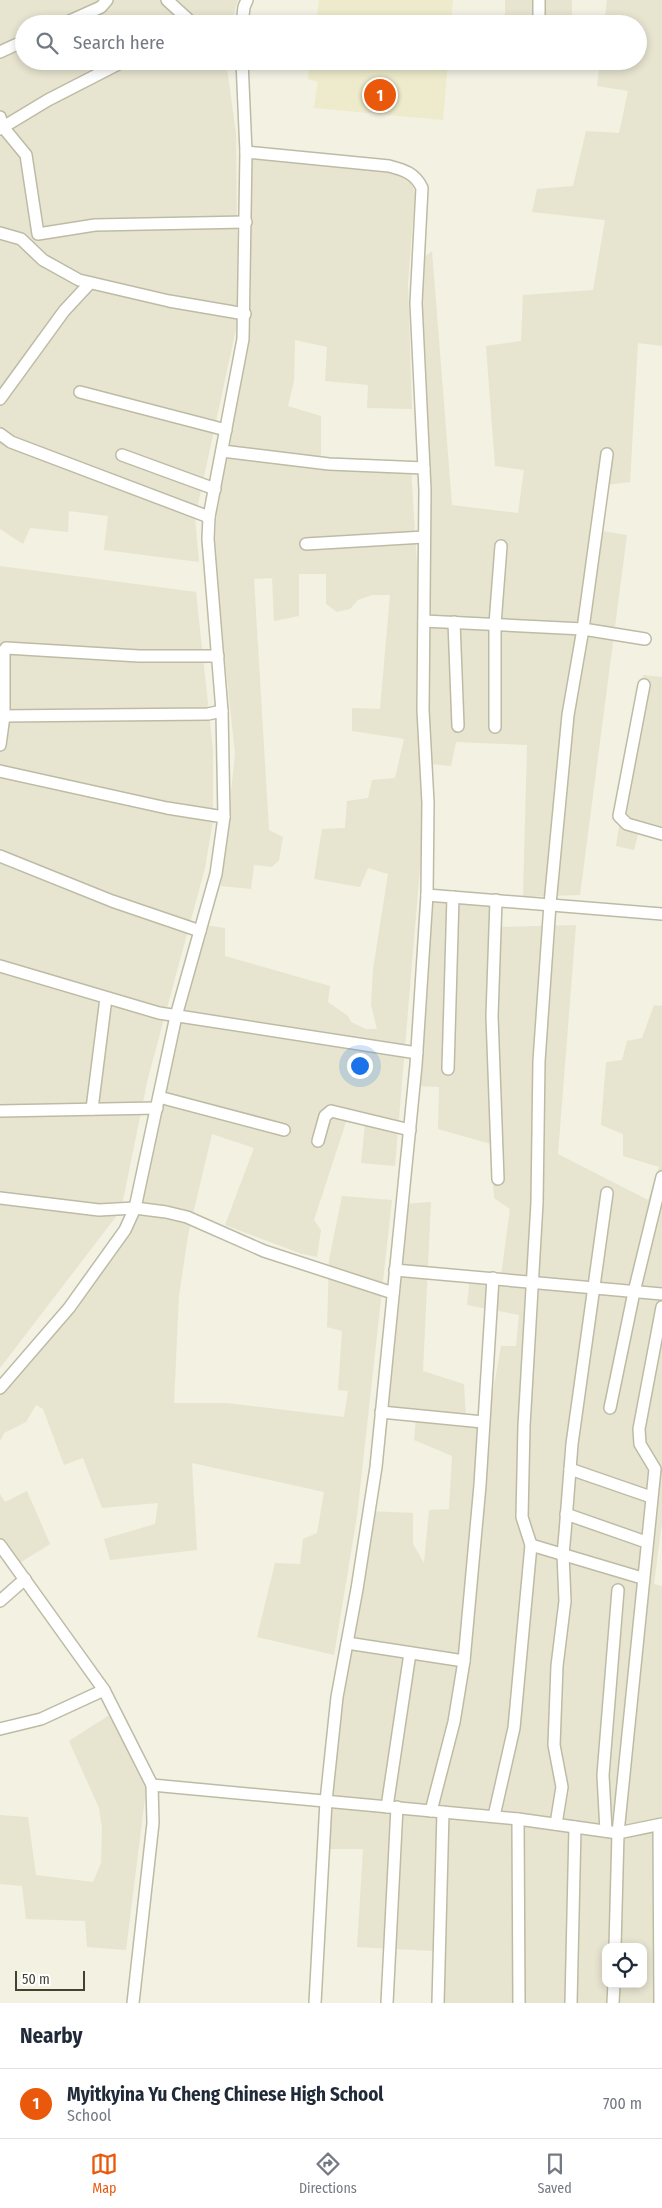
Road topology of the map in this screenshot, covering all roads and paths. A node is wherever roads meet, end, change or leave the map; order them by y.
1 (107, 0) edge
2 (167, 0) edge
3 (248, 0) edge
4 (539, 0) edge
5 (82, 15) edge
6 (183, 15) edge
7 (243, 15) edge
8 (539, 15) edge
9 (15, 46) edge
10 (0, 52) edge
11 (106, 70) edge
12 (242, 70) edge
13 (1, 124) edge
14 (246, 152) junction
15 (246, 222) junction
16 (0, 233) edge
17 (90, 282) junction
18 (245, 314) junction
19 (80, 392) dead end
20 (0, 399) edge
21 (226, 430) junction
22 (0, 434) edge
23 (222, 451) junction
24 (122, 454) dead end
25 (607, 454) dead end
26 (424, 468) junction
27 (215, 489) junction
28 (209, 517) junction
29 (424, 537) junction
30 (306, 544) dead end
31 (501, 546) dead end
32 (424, 621) junction
33 (454, 622) junction
34 (495, 624) junction
35 (583, 629) junction
36 (645, 638) dead end
37 (218, 656) junction
38 (644, 685) dead end
39 (222, 711) junction
40 (2, 716) edge
41 (458, 726) dead end
42 (495, 727) dead end
43 (0, 745) edge
44 (0, 771) edge
45 (224, 817) junction
46 (662, 834) edge
47 (0, 856) edge
48 (427, 895) junction
49 (453, 897) junction
50 (496, 900) junction
51 (550, 904) junction
52 (662, 914) edge
53 (200, 931) junction
54 (0, 966) edge
55 (106, 998) junction
56 (176, 1016) junction
57 (417, 1053) junction
58 (448, 1070) dead end
59 (158, 1102) junction
60 (92, 1109) junction
61 (0, 1111) edge
62 (284, 1130) dead end
63 (410, 1130) junction
64 (318, 1141) dead end
65 (662, 1177) edge
66 (498, 1179) dead end
67 (607, 1193) dead end
68 (0, 1198) edge
69 (135, 1208) junction
70 (395, 1270) junction
71 (494, 1278) junction
72 (533, 1281) junction
73 (594, 1288) junction
74 (634, 1292) junction
75 (393, 1293) junction
76 (662, 1294) edge
77 (662, 1307) edge
78 (0, 1388) edge
79 (610, 1408) dead end
80 (381, 1412) junction
81 (483, 1422) junction
82 (570, 1469) junction
83 (651, 1497) junction
84 (566, 1514) junction
85 (646, 1542) junction
86 (0, 1545) edge
87 (531, 1545) junction
88 (563, 1554) junction
89 (642, 1578) junction
90 (25, 1579) junction
91 (618, 1590) dead end
92 (0, 1601) edge
93 (347, 1643) junction
94 (410, 1653) junction
95 (464, 1661) junction
96 (104, 1690) junction
97 (0, 1729) edge
98 (152, 1785) junction
99 (326, 1801) junction
100 (392, 1807) junction
101 (437, 1811) junction
102 (494, 1816) junction
103 (518, 1818) junction
104 (556, 1824) junction
105 (661, 1824) edge
106 (575, 1827) junction
107 (606, 1832) junction
108 (618, 1833) junction
109 (615, 1943) edge
110 (614, 1988) edge
111 (133, 2003) edge
112 (315, 2003) edge
113 (387, 2003) edge
114 (438, 2003) edge
115 (520, 2003) edge
116 (571, 2003) edge
117 (613, 2003) edge
118 (660, 2003) edge

1 - 5 street
2 - 6 street
3 - 7 street
4 - 8 street
9 - 10 street
11 - 13 street
12 - 14 street
13 - 15 street
14 - 15 street
14 - 26 street
15 - 18 street
16 - 17 street
17 - 18 street
17 - 20 street
18 - 21 street
19 - 21 street
21 - 23 street
22 - 28 street
23 - 26 street
23 - 27 street
24 - 27 street
25 - 35 street
26 - 29 street
27 - 28 street
28 - 37 street
29 - 30 street
29 - 32 street
31 - 34 street
32 - 33 street
32 - 48 street
33 - 34 street
33 - 41 street
34 - 35 street
34 - 42 street
35 - 36 street
35 - 51 street
37 - 39 street
37 - 40 street
38 - 46 street
39 - 40 street
39 - 45 street
40 - 43 street
44 - 45 street
45 - 53 street
47 - 53 street
48 - 49 street
48 - 57 street
49 - 50 street
49 - 58 street
50 - 51 street
50 - 66 street
51 - 52 street
51 - 72 street
53 - 56 street
54 - 55 street
55 - 56 street
55 - 60 street
56 - 57 street
56 - 59 street
57 - 63 street
59 - 60 street
59 - 62 street
59 - 69 street
60 - 61 street
63 - 64 street
63 - 70 street
65 - 74 street
67 - 73 street
68 - 69 street
69 - 75 street
69 - 78 street
70 - 71 street
70 - 75 street
71 - 72 street
71 - 81 street
72 - 73 street
72 - 87 street
73 - 74 street
73 - 82 street
74 - 76 street
74 - 79 street
75 - 80 street
77 - 83 street
80 - 81 street
80 - 93 street
81 - 95 street
82 - 83 street
82 - 84 street
83 - 85 street
84 - 85 street
84 - 88 street
85 - 89 street
86 - 90 street
87 - 88 street
87 - 102 street
88 - 89 street
88 - 104 street
89 - 108 street
90 - 92 street
90 - 96 street
91 - 107 street
93 - 94 street
93 - 99 street
94 - 95 street
94 - 100 street
95 - 101 street
96 - 97 street
96 - 98 street
98 - 99 street
98 - 111 street
99 - 100 street
99 - 112 street
100 - 101 street
100 - 113 street
101 - 102 street
101 - 114 street
102 - 103 street
103 - 104 street
103 - 115 street
104 - 106 street
105 - 108 street
105 - 118 street
106 - 107 street
106 - 116 street
107 - 108 street
108 - 109 street
110 - 117 street

